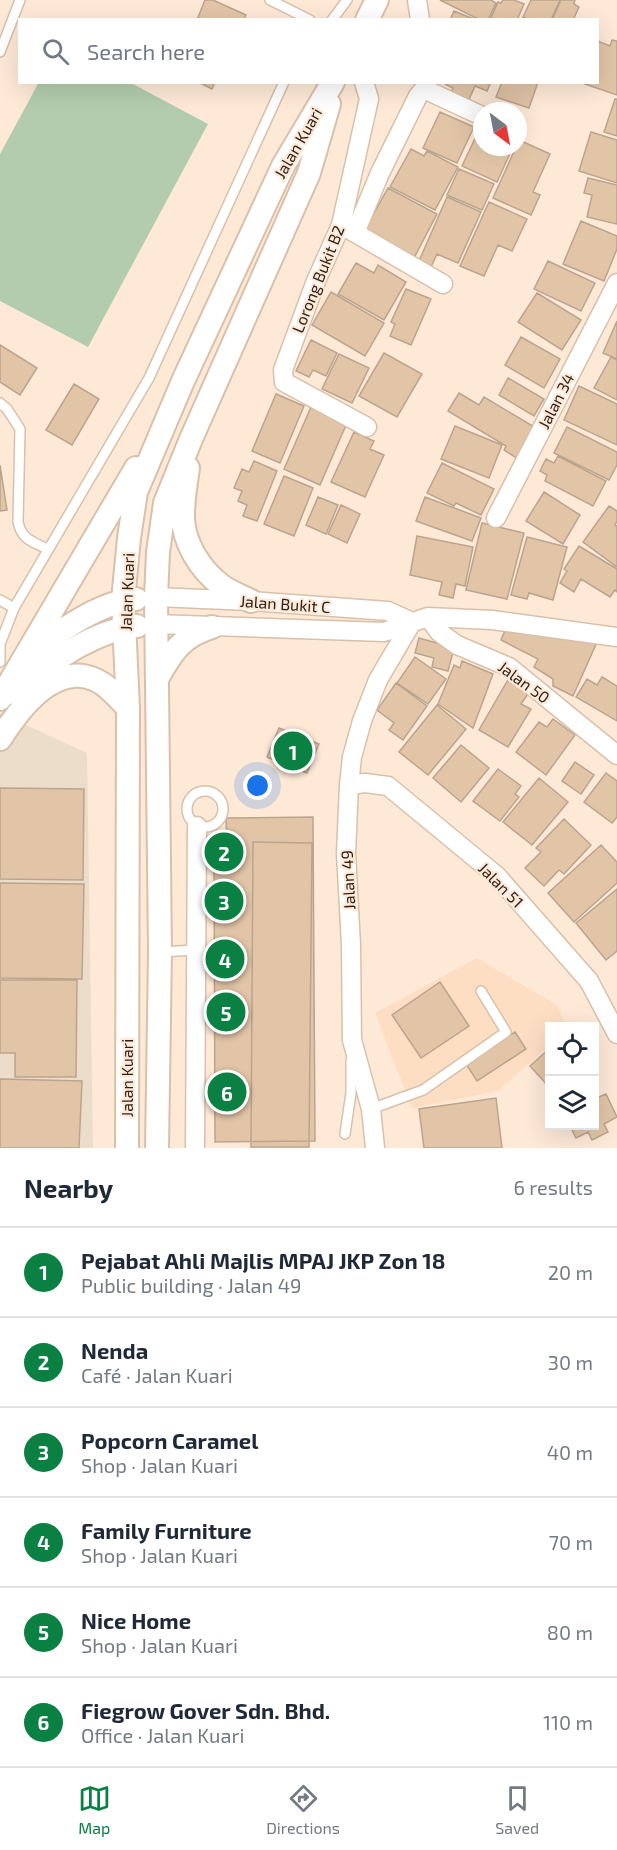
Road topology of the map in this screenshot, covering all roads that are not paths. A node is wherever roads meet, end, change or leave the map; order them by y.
1 (20, 0) edge
2 (270, 0) edge
3 (347, 0) edge
4 (377, 0) edge
5 (417, 0) edge
6 (306, 18) edge
7 (334, 18) edge
8 (368, 18) edge
9 (420, 18) edge
10 (0, 52) edge
11 (283, 84) edge
12 (333, 84) edge
13 (333, 84) edge
14 (365, 84) edge
15 (424, 86) edge
16 (473, 111) edge
17 (348, 229) junction
18 (617, 283) edge
19 (443, 284) dead end
20 (0, 403) edge
21 (367, 427) dead end
22 (191, 439) junction
23 (154, 448) junction
24 (496, 518) dead end
25 (47, 549) junction
26 (156, 597) junction
27 (0, 600) edge
28 (123, 600) junction
29 (251, 601) junction
30 (14, 608) junction
31 (420, 620) junction
32 (156, 624) junction
33 (124, 627) junction
34 (212, 627) junction
35 (617, 637) edge
36 (28, 654) junction
37 (0, 662) edge
38 (157, 679) junction
39 (0, 691) edge
40 (128, 708) junction
41 (0, 739) edge
42 (617, 755) edge
43 (349, 785) junction
44 (196, 826) dead end
45 (196, 951) junction
46 (160, 952) junction
47 (481, 991) dead end
48 (617, 1034) edge
49 (352, 1040) junction
50 (371, 1108) junction
51 (345, 1134) dead end
52 (127, 1148) edge
53 (157, 1148) edge
54 (195, 1148) edge
55 (375, 1148) edge

1 - 10 lane
2 - 6 lane
3 - 7 lane
4 - 8 street
5 - 9 street
11 - 25 lane
12 - 22 street, Jalan Kuari
13 - 23 street, Jalan Kuari
14 - 17 street, Lorong Bukit B2
15 - 16 street, Lorong Bukit B2
15 - 17 street, Lorong Bukit B2
17 - 19 street
17 - 21 street, Lorong Bukit B2
18 - 24 street, Jalan 34
20 - 25 lane
22 - 26 street, Jalan Kuari
22 - 29 street
23 - 28 street, Jalan Kuari
23 - 36 street
25 - 30 lane
26 - 28 street
26 - 29 street, Jalan Bukit C
26 - 32 street, Jalan Kuari
27 - 30 lane
28 - 33 street, Jalan Kuari
28 - 36 street
29 - 31 street, Jalan Bukit C
30 - 37 lane
31 - 34 street, Jalan Bukit C
31 - 35 street, Jalan Bukit C
31 - 42 street, Jalan 50
31 - 43 street, Jalan 49
32 - 33 street
32 - 34 street, Jalan Bukit C
32 - 38 street, Jalan Kuari
33 - 39 street
33 - 40 street, Jalan Kuari
34 - 38 street
36 - 39 street
38 - 46 street, Jalan Kuari
40 - 41 street
40 - 52 street, Jalan Kuari
43 - 48 street, Jalan 51
43 - 49 street, Jalan 49
44 - 45 street
45 - 46 lane
45 - 54 street
46 - 53 street, Jalan Kuari
47 - 50 lane
49 - 50 street, Jalan 49
49 - 51 lane
50 - 55 street, Jalan 49

